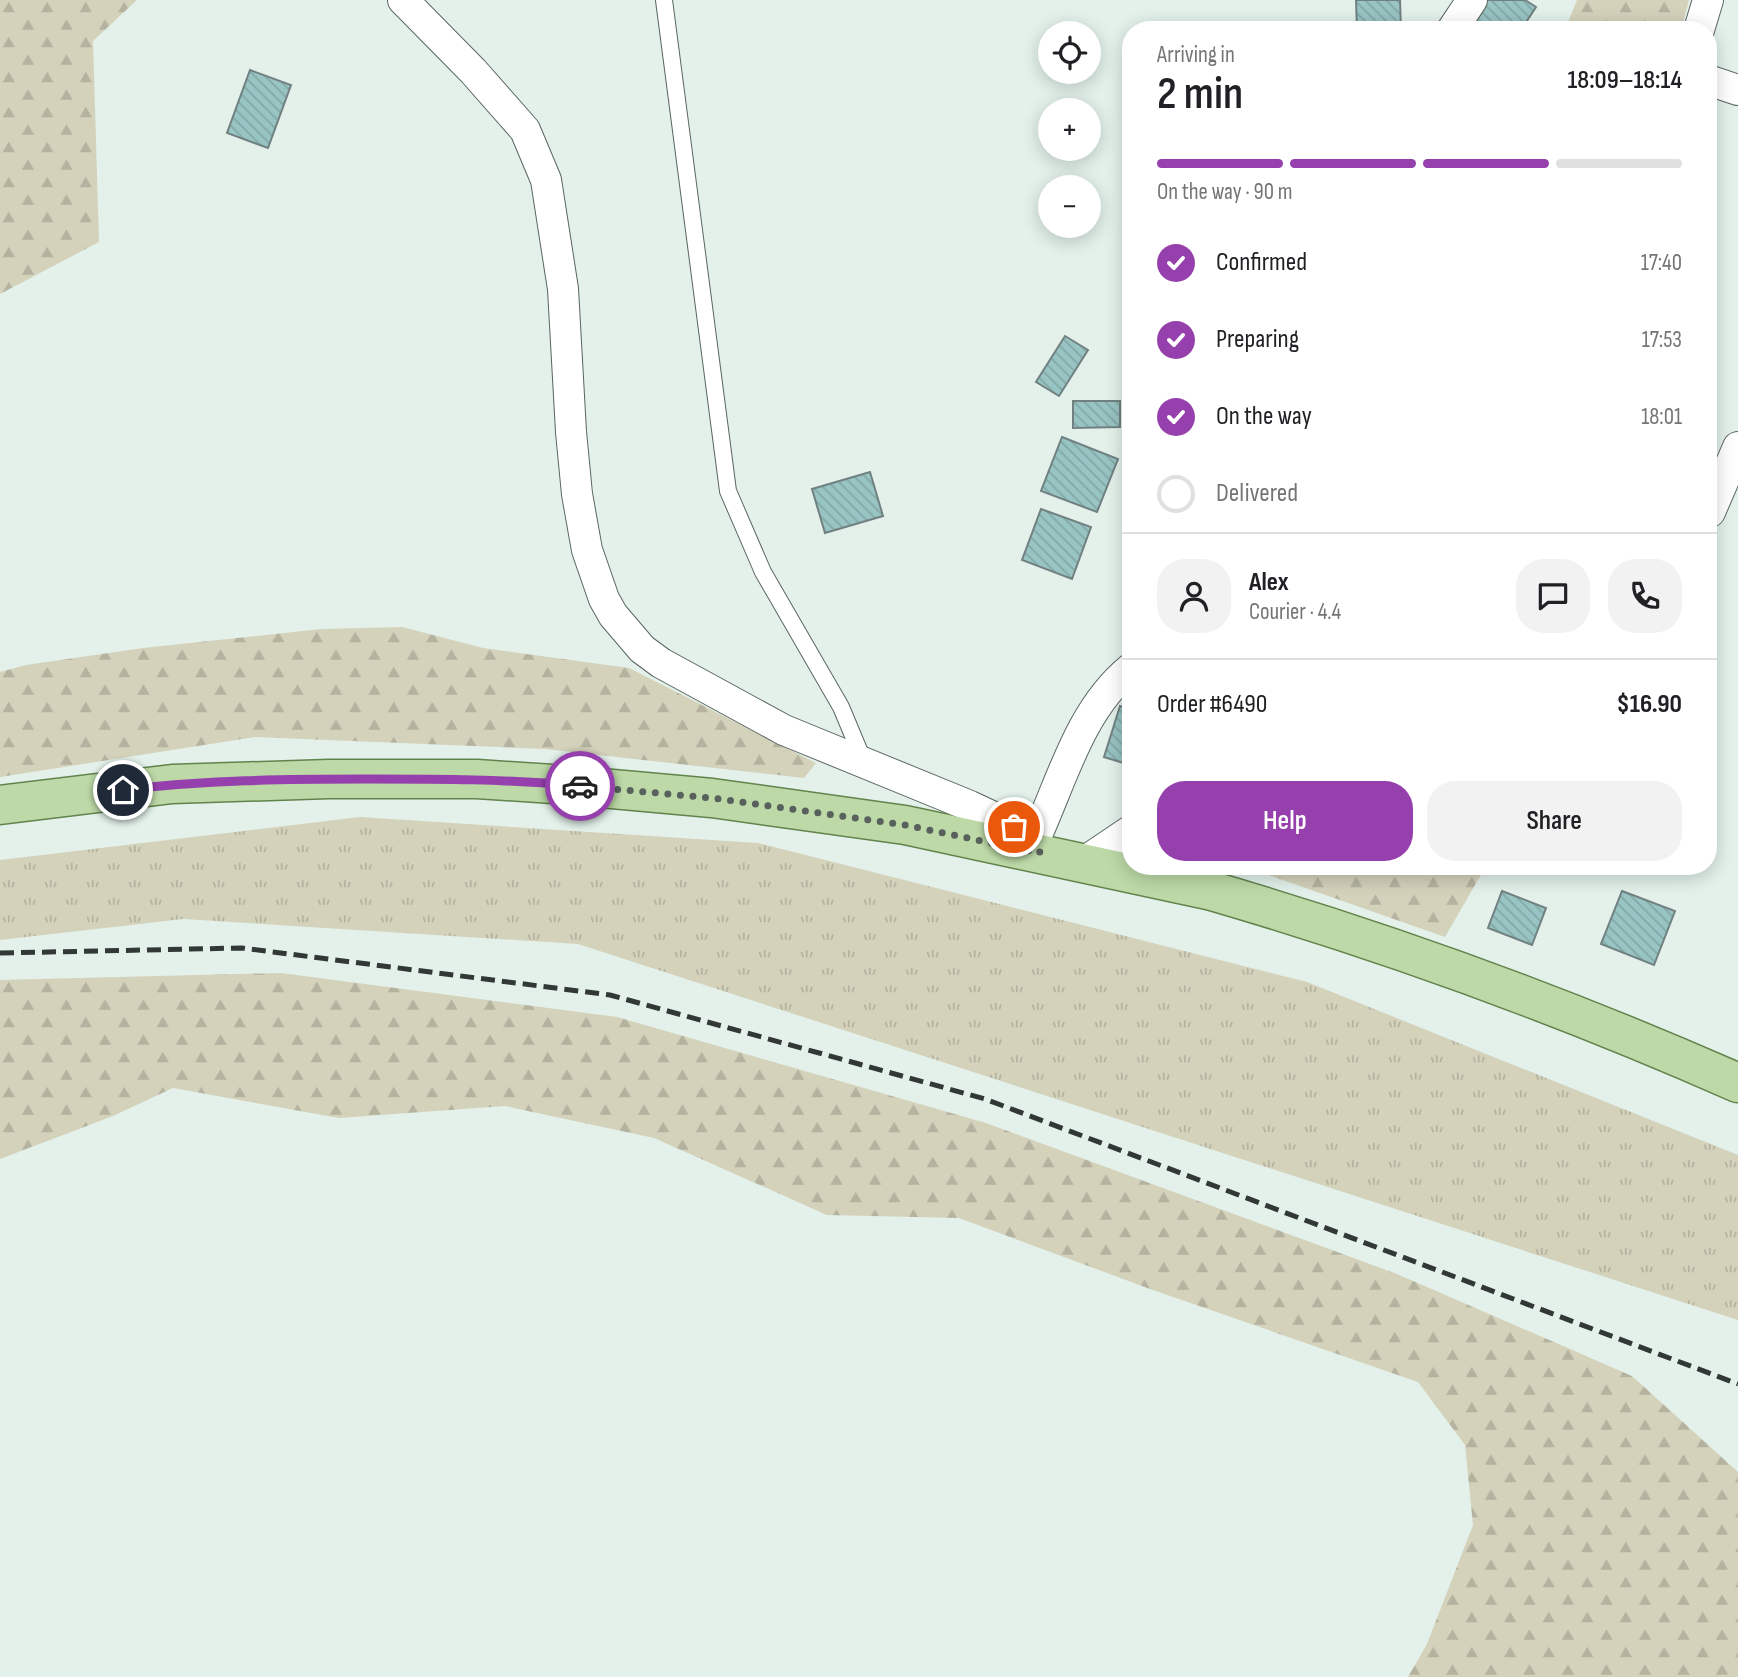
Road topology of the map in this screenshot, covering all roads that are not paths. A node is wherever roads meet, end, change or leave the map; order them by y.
1 (403, 0) edge
2 (664, 0) edge
3 (1472, 0) edge
4 (1708, 0) edge
5 (1458, 21) edge
6 (1702, 21) edge
7 (1717, 83) edge
8 (1738, 90) edge
9 (1738, 447) edge
10 (1717, 496) edge
11 (1122, 675) edge
12 (865, 763) junction
13 (0, 805) edge
14 (1122, 836) edge
15 (1038, 845) junction
16 (1081, 864) junction
17 (1122, 872) edge
18 (1134, 875) edge
19 (1738, 1083) edge

1 - 12 street
2 - 12 lane
3 - 5 street
4 - 6 street
7 - 8 street
9 - 10 street
11 - 15 street
12 - 15 street
13 - 15 main road
14 - 16 street
15 - 16 main road
16 - 17 main road
18 - 19 main road

